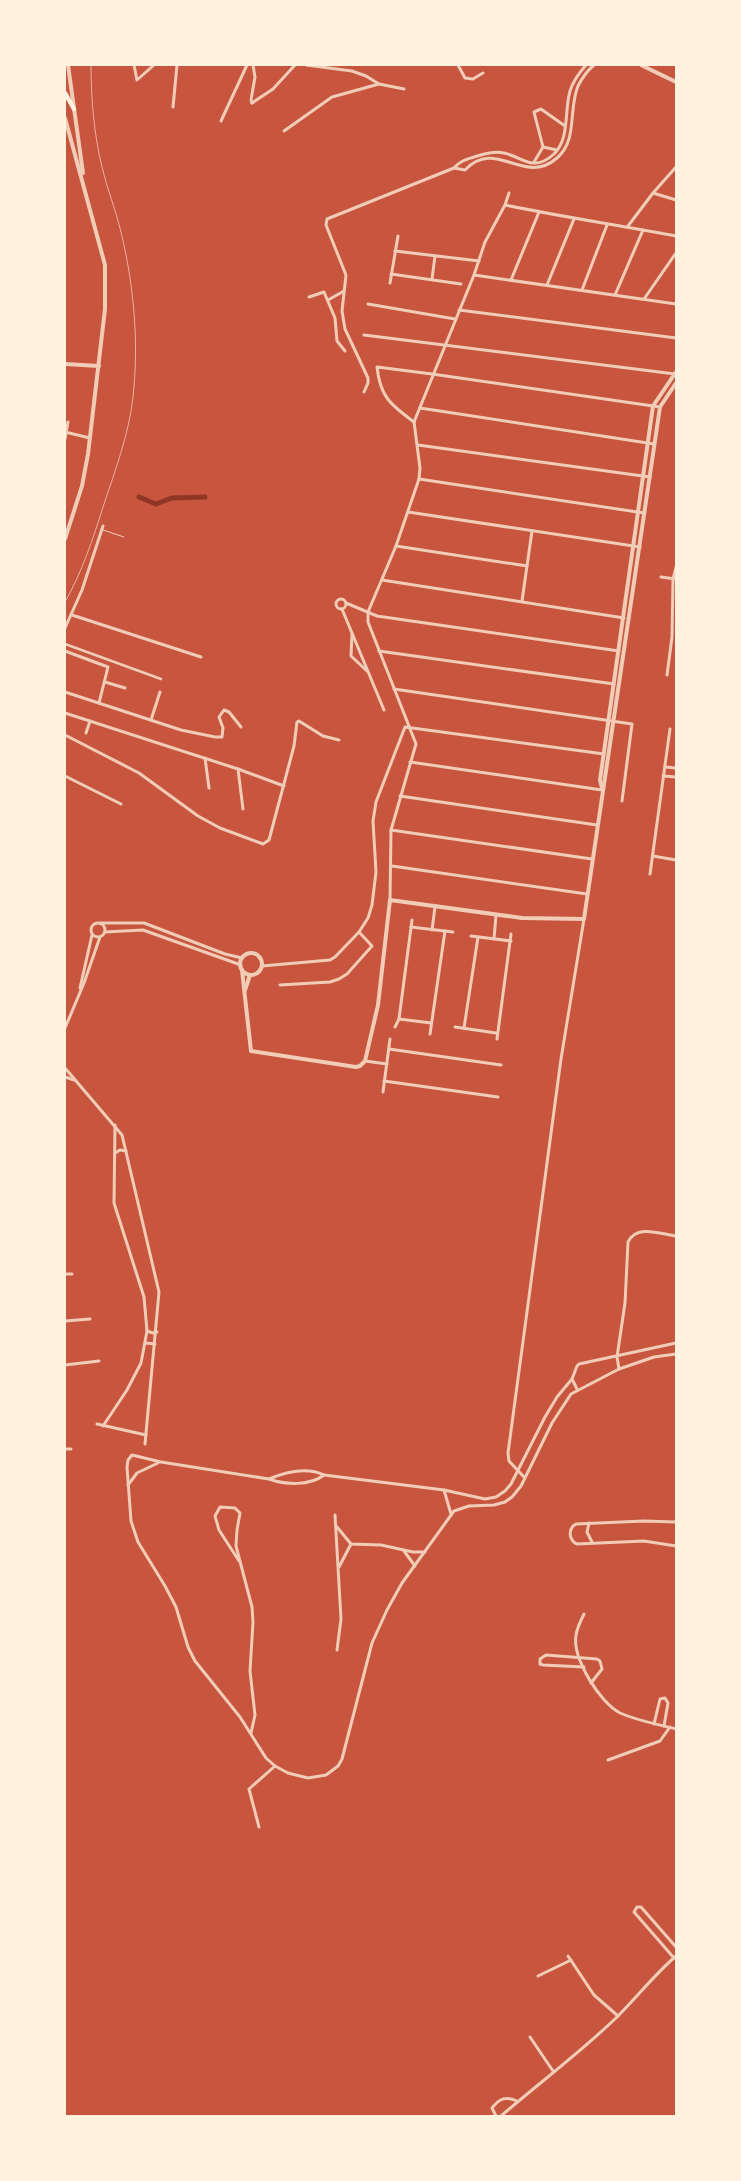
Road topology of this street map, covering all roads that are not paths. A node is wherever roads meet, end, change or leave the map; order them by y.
1 (68, 65) edge
2 (134, 65) edge
3 (154, 65) edge
4 (177, 65) edge
5 (247, 65) edge
6 (253, 65) edge
7 (295, 65) edge
8 (306, 65) edge
9 (458, 65) edge
10 (586, 65) edge
11 (594, 65) edge
12 (641, 65) edge
13 (483, 73) dead end
14 (676, 82) edge
15 (379, 84) junction
16 (404, 89) dead end
17 (65, 92) edge
18 (173, 107) dead end
19 (74, 109) junction
20 (66, 120) edge
21 (76, 121) junction
22 (221, 121) dead end
23 (565, 126) junction
24 (284, 131) dead end
25 (543, 148) junction
26 (557, 150) junction
27 (534, 163) junction
28 (676, 167) edge
29 (454, 168) junction
30 (85, 188) junction
31 (509, 192) dead end
32 (652, 193) junction
33 (676, 200) edge
34 (505, 205) junction
35 (539, 212) junction
36 (574, 219) junction
37 (607, 225) junction
38 (628, 226) junction
39 (643, 230) junction
40 (398, 236) dead end
41 (676, 236) edge
42 (394, 251) junction
43 (676, 254) edge
44 (436, 256) junction
45 (479, 261) junction
46 (391, 274) junction
47 (474, 275) junction
48 (432, 279) junction
49 (511, 280) junction
50 (390, 283) dead end
51 (461, 284) dead end
52 (547, 285) junction
53 (582, 290) junction
54 (344, 292) junction
55 (616, 295) junction
56 (309, 297) dead end
57 (644, 299) junction
58 (328, 300) junction
59 (368, 304) dead end
60 (676, 304) edge
61 (460, 310) junction
62 (455, 319) junction
63 (364, 335) dead end
64 (676, 338) edge
65 (445, 346) junction
66 (345, 351) dead end
67 (65, 364) edge
68 (99, 366) junction
69 (675, 373) edge
70 (432, 374) junction
71 (676, 383) edge
72 (364, 392) dead end
73 (653, 406) junction
74 (660, 407) junction
75 (420, 408) junction
76 (68, 422) dead end
77 (414, 422) junction
78 (66, 432) edge
79 (90, 438) junction
80 (65, 439) edge
81 (648, 443) junction
82 (417, 444) junction
83 (654, 444) junction
84 (643, 476) junction
85 (650, 477) junction
86 (419, 479) junction
87 (408, 512) junction
88 (638, 512) junction
89 (644, 513) junction
90 (66, 520) dead end
91 (72, 522) junction
92 (103, 528) joint
93 (532, 531) junction
94 (124, 536) dead end
95 (65, 539) edge
96 (396, 546) junction
97 (634, 546) junction
98 (640, 547) junction
99 (527, 566) junction
100 (676, 567) edge
101 (661, 577) dead end
102 (674, 579) edge
103 (382, 580) junction
104 (522, 601) junction
105 (346, 603) junction
106 (342, 609) junction
107 (368, 612) junction
108 (72, 615) junction
109 (65, 618) edge
110 (624, 618) junction
111 (70, 619) junction
112 (629, 619) junction
113 (65, 628) edge
114 (352, 633) junction
115 (65, 644) edge
116 (65, 651) edge
117 (379, 651) junction
118 (622, 651) junction
119 (201, 658) dead end
120 (367, 671) junction
121 (667, 675) dead end
122 (161, 678) dead end
123 (105, 682) junction
124 (614, 684) junction
125 (620, 685) junction
126 (125, 688) dead end
127 (394, 689) junction
128 (65, 692) edge
129 (160, 692) dead end
130 (99, 703) junction
131 (384, 710) dead end
132 (65, 713) edge
133 (151, 720) junction
134 (609, 720) junction
135 (90, 721) junction
136 (614, 721) junction
137 (241, 727) dead end
138 (410, 727) junction
139 (670, 729) dead end
140 (86, 733) dead end
141 (65, 735) edge
142 (339, 740) dead end
143 (604, 754) junction
144 (610, 755) junction
145 (205, 758) junction
146 (410, 762) junction
147 (665, 767) junction
148 (676, 768) edge
149 (238, 769) junction
150 (65, 776) edge
151 (663, 776) junction
152 (676, 777) edge
153 (284, 786) junction
154 (208, 788) dead end
155 (602, 790) junction
156 (400, 796) junction
157 (622, 801) dead end
158 (121, 804) dead end
159 (243, 809) dead end
160 (597, 825) junction
161 (391, 830) junction
162 (653, 856) junction
163 (592, 859) junction
164 (676, 860) edge
165 (392, 866) junction
166 (650, 874) dead end
167 (587, 894) junction
168 (390, 900) junction
169 (435, 907) junction
170 (496, 915) junction
171 (584, 919) junction
172 (412, 920) dead end
173 (100, 923) junction
174 (411, 927) junction
175 (432, 930) junction
176 (445, 931) junction
177 (105, 932) junction
178 (359, 932) junction
179 (453, 932) dead end
180 (511, 934) dead end
181 (92, 935) junction
182 (471, 936) dead end
183 (478, 937) junction
184 (100, 938) junction
185 (494, 939) junction
186 (510, 941) junction
187 (242, 958) junction
188 (262, 966) junction
189 (241, 968) junction
190 (250, 975) junction
191 (280, 985) dead end
192 (80, 990) junction
193 (245, 992) junction
194 (399, 1019) junction
195 (431, 1023) junction
196 (455, 1026) dead end
197 (65, 1028) edge
198 (395, 1028) dead end
199 (464, 1028) junction
200 (496, 1033) junction
201 (430, 1034) dead end
202 (390, 1039) dead end
203 (497, 1039) dead end
204 (389, 1049) junction
205 (365, 1061) junction
206 (387, 1064) junction
207 (501, 1065) dead end
208 (65, 1068) edge
209 (65, 1077) edge
210 (75, 1080) junction
211 (384, 1081) junction
212 (383, 1092) dead end
213 (498, 1097) dead end
214 (115, 1125) junction
215 (127, 1152) junction
216 (115, 1153) junction
217 (676, 1236) edge
218 (65, 1274) edge
219 (72, 1274) dead end
220 (90, 1320) dead end
221 (65, 1321) edge
222 (147, 1331) junction
223 (157, 1332) junction
224 (146, 1343) junction
225 (676, 1343) edge
226 (156, 1344) junction
227 (676, 1354) edge
228 (617, 1357) junction
229 (99, 1361) dead end
230 (65, 1365) edge
231 (619, 1369) junction
232 (572, 1379) junction
233 (577, 1389) junction
234 (545, 1417) junction
235 (552, 1423) junction
236 (98, 1424) dead end
237 (103, 1426) junction
238 (146, 1435) junction
239 (145, 1444) dead end
240 (65, 1449) edge
241 (71, 1449) dead end
242 (160, 1462) junction
243 (517, 1470) junction
244 (324, 1475) junction
245 (524, 1477) junction
246 (269, 1479) junction
247 (128, 1486) junction
248 (444, 1490) junction
249 (451, 1514) junction
250 (335, 1515) dead end
251 (676, 1522) edge
252 (590, 1523) junction
253 (336, 1527) junction
254 (592, 1542) junction
255 (351, 1544) junction
256 (676, 1546) edge
257 (403, 1550) junction
258 (425, 1552) junction
259 (239, 1561) junction
260 (415, 1566) junction
261 (339, 1570) junction
262 (584, 1614) dead end
263 (337, 1650) dead end
264 (580, 1658) junction
265 (584, 1667) junction
266 (591, 1682) junction
267 (654, 1724) junction
268 (664, 1726) junction
269 (670, 1727) junction
270 (676, 1729) edge
271 (251, 1734) junction
272 (608, 1760) dead end
273 (275, 1766) junction
274 (259, 1827) dead end
275 (676, 1947) edge
276 (568, 1956) dead end
277 (675, 1957) edge
278 (571, 1960) junction
279 (538, 1976) dead end
280 (618, 2016) junction
281 (530, 2037) dead end
282 (553, 2070) junction
283 (517, 2102) junction
284 (496, 2116) edge
285 (501, 2116) edge

1 - 19 street
2 - 3 street
4 - 18 street
5 - 22 street
6 - 7 street
8 - 15 street
9 - 13 street
10 - 23 street
11 - 29 street
12 - 14 street
15 - 16 street
15 - 24 street
17 - 19 main road
19 - 21 street
20 - 21 street
20 - 30 street
21 - 30 street
23 - 25 street
23 - 26 street
25 - 26 street
25 - 27 street
26 - 27 street
27 - 29 street
28 - 32 street
29 - 54 street
30 - 68 street
31 - 34 street
32 - 33 street
32 - 38 street
34 - 35 street
34 - 45 street
35 - 36 street
35 - 49 street
36 - 37 street
36 - 52 street
37 - 38 street
37 - 53 street
38 - 39 street
39 - 41 street
39 - 55 street
40 - 42 street
42 - 44 street
42 - 46 street
43 - 57 street
44 - 45 street
44 - 48 street
45 - 47 street
46 - 48 street
46 - 50 street
47 - 49 street
47 - 61 street
48 - 51 street
49 - 52 street
52 - 53 street
53 - 55 street
54 - 58 street
54 - 72 street
55 - 57 street
56 - 58 street
57 - 60 street
58 - 66 street
59 - 62 street
61 - 62 street
61 - 64 street
62 - 65 street
63 - 65 street
65 - 69 street
65 - 70 street
67 - 68 street
68 - 79 street
69 - 73 street
70 - 73 street
70 - 75 street
70 - 77 street
71 - 74 street
73 - 74 street
73 - 81 street
74 - 83 street
75 - 77 street
75 - 81 street
76 - 78 street
77 - 82 street
78 - 79 street
78 - 80 street
79 - 91 street
81 - 83 street
81 - 84 street
82 - 84 street
82 - 86 street
83 - 85 street
84 - 85 street
84 - 88 street
85 - 89 street
86 - 87 street
86 - 88 street
87 - 93 street
87 - 96 street
88 - 89 street
88 - 97 street
89 - 98 street
90 - 91 street
91 - 95 street
92 - 94 lane
92 - 108 street
93 - 97 street
93 - 99 street
96 - 99 street
96 - 103 street
97 - 98 street
97 - 110 street
98 - 112 street
99 - 104 street
100 - 102 street
101 - 102 street
102 - 121 street
103 - 104 street
103 - 107 street
104 - 110 street
105 - 106 street
105 - 106 street
105 - 107 street
106 - 114 street
107 - 117 street
107 - 118 street
108 - 111 street
108 - 119 street
109 - 111 street
110 - 112 street
110 - 118 street
111 - 113 street
112 - 118 street
114 - 120 street
114 - 120 street
115 - 122 street
116 - 123 street
117 - 124 street
117 - 127 street
118 - 124 street
118 - 125 street
120 - 131 street
123 - 126 street
123 - 130 street
124 - 125 street
124 - 134 street
125 - 136 street
127 - 134 street
127 - 138 street
128 - 130 street
129 - 133 street
130 - 133 street
132 - 135 street
133 - 137 street
134 - 136 street
134 - 143 street
135 - 140 street
135 - 145 street
136 - 144 street
136 - 157 street
138 - 143 street
138 - 146 street
138 - 178 street
139 - 147 street
141 - 153 street
142 - 153 street
143 - 144 street
143 - 155 street
144 - 155 street
145 - 149 street
145 - 154 street
146 - 155 street
146 - 156 street
147 - 148 street
147 - 151 street
149 - 153 street
149 - 159 street
150 - 158 street
151 - 152 street
151 - 162 street
155 - 160 street
156 - 160 street
156 - 161 street
160 - 163 street
161 - 163 street
161 - 165 street
162 - 164 street
162 - 166 street
163 - 167 street
165 - 167 street
165 - 168 street
167 - 171 street
168 - 169 street
168 - 205 street
169 - 170 street
169 - 175 street
170 - 171 street
170 - 185 street
171 - 243 street
172 - 174 street
173 - 177 street
173 - 181 street
173 - 187 street
174 - 175 street
174 - 194 street
175 - 176 street
176 - 179 street
176 - 195 street
177 - 184 street
177 - 189 street
178 - 188 street
178 - 191 street
180 - 186 street
181 - 184 street
181 - 192 street
182 - 183 street
183 - 185 street
183 - 199 street
184 - 192 street
185 - 186 street
186 - 200 street
187 - 188 street
187 - 189 street
188 - 190 street
189 - 190 street
189 - 193 street
190 - 193 street
192 - 197 street
193 - 205 street
194 - 195 street
194 - 198 street
195 - 201 street
196 - 199 street
199 - 200 street
200 - 203 street
202 - 204 street
204 - 206 street
204 - 207 street
205 - 206 street
206 - 211 street
208 - 210 street
209 - 210 street
210 - 214 street
211 - 212 street
211 - 213 street
214 - 215 street
214 - 216 street
215 - 216 street
215 - 223 street
216 - 222 street
217 - 228 street
218 - 219 street
220 - 221 street
222 - 223 street
222 - 224 street
223 - 226 street
224 - 226 street
224 - 237 street
225 - 228 street
226 - 238 street
227 - 231 street
228 - 231 street
228 - 232 street
229 - 230 street
231 - 233 street
232 - 233 street
232 - 234 street
233 - 235 street
234 - 235 street
234 - 243 street
235 - 245 street
236 - 237 street
237 - 238 street
238 - 239 street
240 - 241 street
242 - 246 street
242 - 247 street
242 - 247 street
243 - 245 street
243 - 248 street
244 - 246 street
244 - 246 street
244 - 248 street
245 - 249 street
247 - 271 street
248 - 249 street
249 - 258 street
250 - 253 street
251 - 252 street
252 - 254 street
252 - 254 street
253 - 255 street
253 - 261 street
254 - 256 street
255 - 257 street
255 - 261 street
257 - 258 street
257 - 260 street
258 - 260 street
259 - 259 street
259 - 271 street
260 - 273 street
261 - 263 street
262 - 264 street
264 - 265 street
264 - 265 street
264 - 266 street
265 - 266 street
266 - 267 street
267 - 268 street
267 - 268 street
268 - 269 street
269 - 270 street
269 - 272 street
271 - 273 street
273 - 274 street
275 - 277 street
276 - 278 street
277 - 280 street
278 - 279 street
278 - 280 street
280 - 282 street
281 - 282 street
282 - 283 street
283 - 284 street
283 - 285 street

